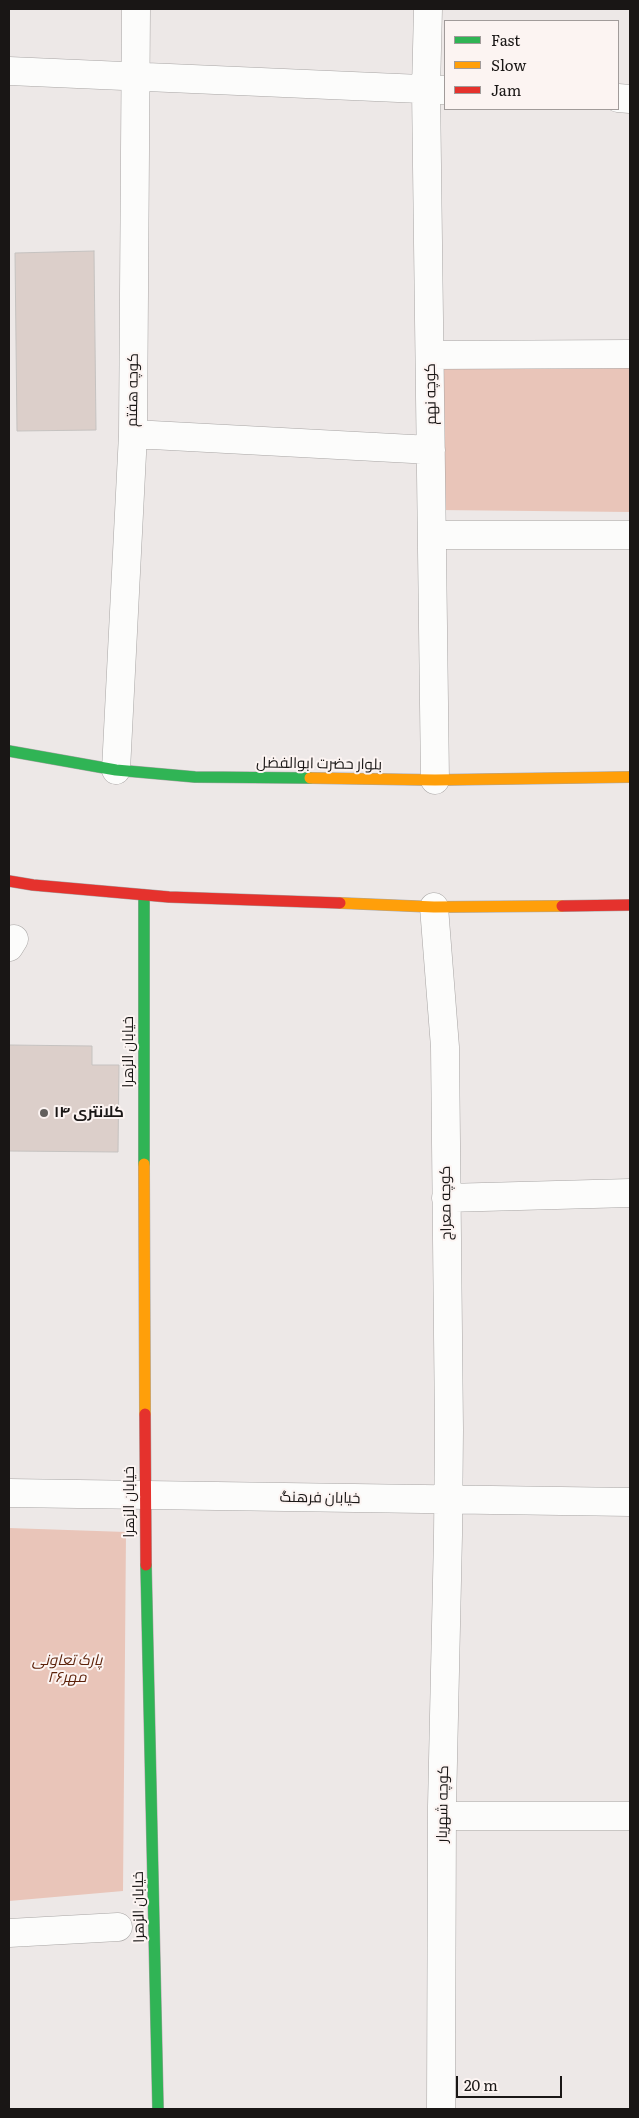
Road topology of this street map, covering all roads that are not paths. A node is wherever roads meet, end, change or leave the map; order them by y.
1 (136, 9) edge
2 (428, 9) edge
3 (9, 71) edge
4 (136, 75) junction
5 (436, 90) edge
6 (630, 354) edge
7 (430, 356) junction
8 (133, 434) junction
9 (431, 450) junction
10 (433, 535) junction
11 (630, 535) edge
12 (9, 751) edge
13 (116, 770) junction
14 (630, 777) edge
15 (435, 780) junction
16 (9, 881) edge
17 (144, 895) junction
18 (630, 905) edge
19 (434, 907) junction
20 (630, 1193) edge
21 (446, 1198) junction
22 (9, 1493) edge
23 (145, 1495) junction
24 (448, 1500) junction
25 (630, 1502) edge
26 (442, 1816) junction
27 (630, 1816) edge
28 (118, 1928) dead end
29 (9, 1933) edge
30 (158, 2109) edge
31 (441, 2109) edge

1 - 4 street, کوچه هفتم
2 - 5 street, کوچه نهم
3 - 4 street
4 - 5 street
4 - 8 street, کوچه هفتم
5 - 7 street, کوچه نهم
6 - 7 street
7 - 9 street, کوچه نهم
8 - 9 street
8 - 13 street, کوچه هفتم
9 - 10 street, کوچه نهم
10 - 11 street
10 - 15 street, کوچه نهم
12 - 13 main road, بلوار حضرت ابوالفضل
13 - 15 main road, بلوار حضرت ابوالفضل
14 - 15 main road, بلوار حضرت ابوالفضل
16 - 17 main road
17 - 19 main road
17 - 23 main road, خیابان الزهرا
18 - 19 main road
19 - 21 street, کوچه معراج
20 - 21 street
21 - 24 street, کوچه معراج
22 - 23 street, خیابان فرهنگ
23 - 24 street, خیابان فرهنگ
23 - 30 main road, خیابان الزهرا
24 - 25 street, خیابان فرهنگ
24 - 26 street, کوچه شهریار
26 - 27 street
26 - 31 street, کوچه شهریار
28 - 29 street

